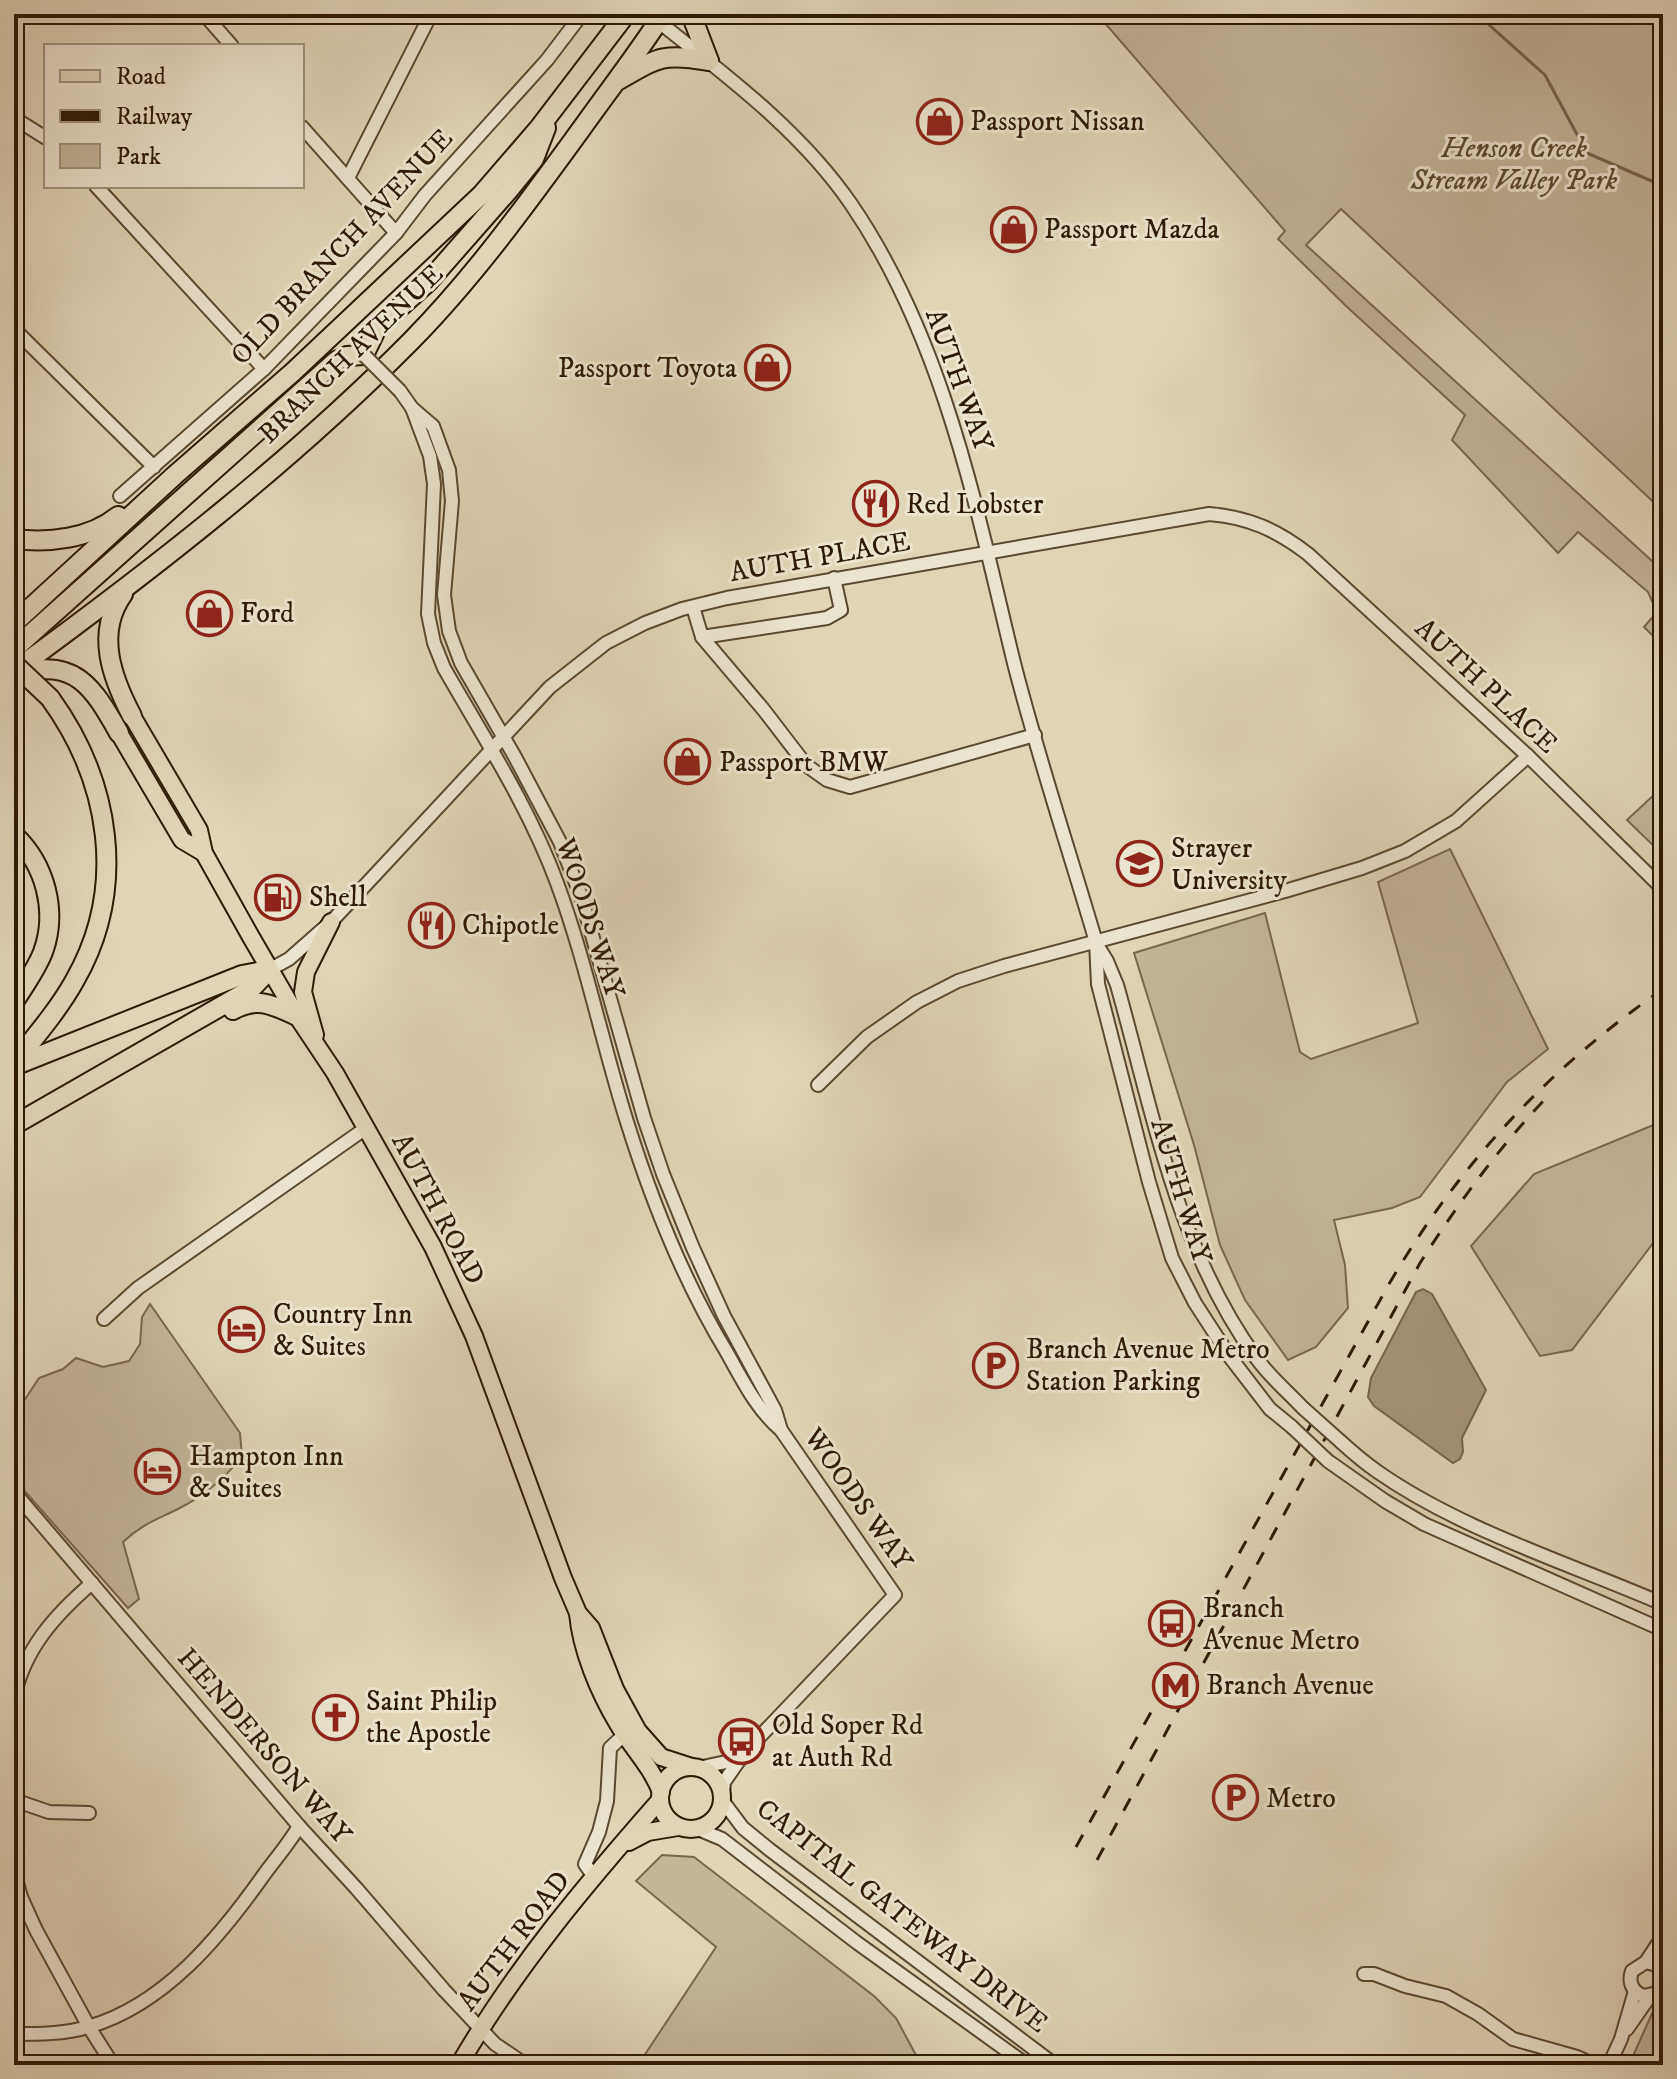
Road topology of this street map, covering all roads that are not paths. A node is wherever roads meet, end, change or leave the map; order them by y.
1 (204, 14) edge
2 (431, 14) edge
3 (582, 14) edge
4 (626, 14) edge
5 (691, 14) edge
6 (657, 16) edge
7 (230, 44) edge
8 (709, 61) junction
9 (613, 84) junction
10 (553, 111) junction
11 (14, 118) edge
12 (304, 129) edge
13 (44, 137) edge
14 (348, 178) junction
15 (98, 188) edge
16 (396, 233) junction
17 (14, 329) edge
18 (366, 349) junction
19 (264, 369) junction
20 (412, 408) junction
21 (154, 467) junction
22 (175, 475) junction
23 (120, 496) dead end
24 (14, 539) edge
25 (989, 552) junction
26 (834, 578) junction
27 (131, 583) junction
28 (693, 607) junction
29 (14, 623) edge
30 (702, 637) junction
31 (14, 649) edge
32 (14, 664) edge
33 (14, 673) edge
34 (132, 716) joint
35 (119, 733) joint
36 (1035, 735) junction
37 (503, 739) junction
38 (492, 751) junction
39 (1528, 756) junction
40 (14, 835) edge
41 (204, 853) junction
42 (1663, 889) edge
43 (331, 922) junction
44 (1096, 942) junction
45 (269, 970) junction
46 (14, 1002) edge
47 (297, 1016) junction
48 (317, 1044) junction
49 (151, 1046) junction
50 (14, 1064) edge
51 (818, 1085) dead end
52 (14, 1125) edge
53 (366, 1128) junction
54 (104, 1319) dead end
55 (781, 1430) junction
56 (14, 1492) edge
57 (92, 1583) junction
58 (1663, 1604) edge
59 (578, 1613) junction
60 (1663, 1630) edge
61 (14, 1698) edge
62 (625, 1734) junction
63 (745, 1752) junction
64 (695, 1767) junction
65 (660, 1796) junction
66 (722, 1797) junction
67 (14, 1800) edge
68 (89, 1813) dead end
69 (299, 1826) junction
70 (678, 1827) junction
71 (698, 1829) junction
72 (615, 1852) junction
73 (14, 1871) edge
74 (594, 1877) junction
75 (1663, 1936) edge
76 (1646, 1962) junction
77 (1662, 1967) edge
78 (1364, 1974) dead end
79 (1663, 1986) edge
80 (1635, 1991) junction
81 (1650, 1996) junction
82 (89, 2027) junction
83 (480, 2029) junction
84 (14, 2034) edge
85 (1621, 2039) junction
86 (113, 2065) edge
87 (459, 2065) edge
88 (526, 2065) edge
89 (1027, 2065) edge
90 (1055, 2065) edge
91 (1595, 2065) edge
92 (1609, 2065) edge

1 - 7 street
2 - 14 street
3 - 16 street, OLD BRANCH AVENUE
4 - 10 highway, BRANCH AVENUE
5 - 8 highway
6 - 8 street, AUTH WAY
6 - 9 highway, BRANCH AVENUE
8 - 9 highway
8 - 25 street, AUTH WAY
9 - 27 highway, BRANCH AVENUE
10 - 18 highway
10 - 22 highway, BRANCH AVENUE
11 - 13 street
12 - 14 street
14 - 16 street
15 - 19 street
16 - 19 street, OLD BRANCH AVENUE
17 - 21 street
18 - 20 street, WOODS WAY, bridge
18 - 31 highway
19 - 21 street, OLD BRANCH AVENUE
20 - 37 street, WOODS WAY
20 - 38 street, WOODS WAY
21 - 23 street, OLD BRANCH AVENUE
22 - 24 highway
22 - 29 highway, BRANCH AVENUE
25 - 26 street, AUTH PLACE
25 - 36 street, AUTH WAY
25 - 39 street, AUTH PLACE
26 - 28 street, AUTH PLACE
26 - 30 street
27 - 33 highway, BRANCH AVENUE
27 - 34 highway
28 - 30 street
28 - 37 street, AUTH PLACE
30 - 36 street
32 - 50 highway, bridge
33 - 35 highway
34 - 41 main road, AUTH ROAD
35 - 41 main road, AUTH ROAD
36 - 44 street, AUTH WAY
37 - 38 street, AUTH PLACE
37 - 55 street, WOODS WAY
38 - 43 street, AUTH PLACE
38 - 55 street, WOODS WAY
39 - 42 street, AUTH PLACE
39 - 44 street
40 - 46 highway
41 - 45 main road, AUTH ROAD
43 - 45 street, AUTH PLACE
43 - 48 main road
44 - 51 street
44 - 58 street, AUTH WAY, bridge
44 - 60 street, AUTH WAY, bridge
45 - 47 main road, AUTH ROAD
45 - 49 highway
45 - 50 highway
47 - 48 main road, AUTH ROAD
47 - 49 highway
48 - 53 main road, AUTH ROAD
49 - 52 highway
53 - 54 street
53 - 59 main road, AUTH ROAD
55 - 63 street, WOODS WAY
56 - 57 street, HENDERSON WAY
57 - 61 street
57 - 69 street, HENDERSON WAY
59 - 62 main road, AUTH ROAD
59 - 64 main road, AUTH ROAD
62 - 65 main road, AUTH ROAD
62 - 74 street
63 - 64 street
63 - 66 street
64 - 65 main road
64 - 66 main road
65 - 70 main road
65 - 72 main road, AUTH ROAD
66 - 71 main road
66 - 90 street, CAPITAL GATEWAY DRIVE
67 - 68 street
69 - 82 street
69 - 83 street, HENDERSON WAY
70 - 71 main road
70 - 72 main road, AUTH ROAD
71 - 89 street, CAPITAL GATEWAY DRIVE
72 - 74 main road, AUTH ROAD
73 - 82 street
74 - 83 main road, AUTH ROAD
75 - 76 street
76 - 77 street
76 - 80 street
78 - 91 street
79 - 81 street
80 - 81 street
80 - 85 street
81 - 85 street
82 - 84 street
82 - 86 street
83 - 87 main road, AUTH ROAD
83 - 88 street, HENDERSON WAY
85 - 92 street

